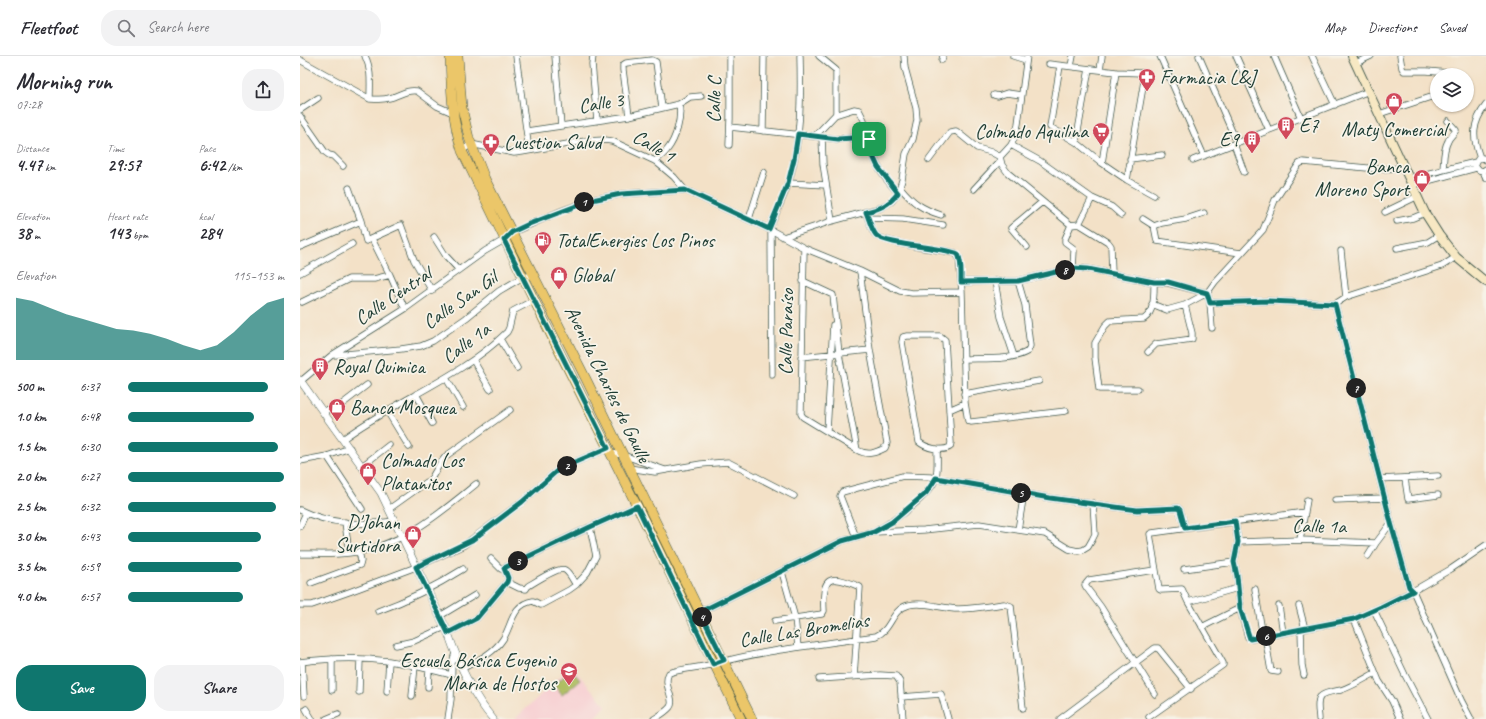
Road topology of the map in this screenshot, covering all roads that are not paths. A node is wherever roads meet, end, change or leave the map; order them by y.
1 (365, 56) edge
2 (450, 56) edge
3 (458, 56) edge
4 (516, 56) edge
5 (555, 56) edge
6 (592, 56) edge
7 (730, 56) edge
8 (764, 56) edge
9 (800, 56) edge
10 (819, 56) edge
11 (904, 56) edge
12 (1013, 56) edge
13 (1073, 56) edge
14 (1102, 56) edge
15 (1160, 56) edge
16 (1199, 56) edge
17 (1236, 56) edge
18 (1274, 56) edge
19 (1312, 56) edge
20 (1371, 56) edge
21 (1400, 56) edge
22 (1027, 58) edge
23 (300, 60) edge
24 (1354, 60) edge
25 (1049, 64) dead end
26 (1060, 66) junction
27 (1071, 66) junction
28 (1089, 69) junction
29 (1100, 70) junction
30 (1430, 71) edge
31 (1116, 72) junction
32 (1369, 91) junction
33 (994, 95) dead end
34 (1021, 95) junction
35 (701, 96) dead end
36 (1430, 97) edge
37 (318, 98) dead end
38 (370, 99) junction
39 (679, 104) junction
40 (1335, 105) junction
41 (1486, 105) edge
42 (662, 108) junction
43 (300, 110) edge
44 (453, 113) junction
45 (1379, 114) junction
46 (835, 115) junction
47 (300, 116) edge
48 (629, 116) junction
49 (1301, 118) junction
50 (597, 121) junction
51 (1448, 121) dead end
52 (561, 126) junction
53 (730, 127) junction
54 (763, 130) junction
55 (1269, 130) junction
56 (527, 131) junction
57 (798, 134) junction
58 (815, 136) junction
59 (822, 137) junction
60 (867, 137) junction
61 (1076, 142) junction
62 (470, 144) junction
63 (1011, 144) junction
64 (1235, 144) junction
65 (729, 145) dead end
66 (529, 150) junction
67 (462, 151) junction
68 (1162, 155) dead end
69 (1204, 156) junction
70 (1000, 159) junction
71 (1130, 159) junction
72 (929, 160) dead end
73 (1193, 160) dead end
74 (1486, 160) edge
75 (655, 161) junction
76 (1477, 162) junction
77 (1102, 163) junction
78 (343, 166) dead end
79 (1405, 168) junction
80 (1443, 170) junction
81 (1484, 170) edge
82 (764, 172) dead end
83 (1244, 172) dead end
84 (1486, 178) edge
85 (1127, 180) junction
86 (1411, 181) junction
87 (788, 183) junction
88 (826, 185) junction
89 (900, 187) junction
90 (349, 188) dead end
91 (974, 189) dead end
92 (685, 190) junction
93 (898, 193) junction
94 (1154, 195) dead end
95 (1418, 196) junction
96 (1092, 198) junction
97 (1042, 202) junction
98 (866, 212) junction
99 (1385, 212) dead end
100 (1425, 213) junction
101 (1204, 214) dead end
102 (942, 215) dead end
103 (1121, 215) dead end
104 (868, 218) junction
105 (749, 219) junction
106 (1143, 219) dead end
107 (832, 220) junction
108 (361, 221) junction
109 (1397, 221) dead end
110 (1079, 224) junction
111 (943, 225) dead end
112 (1072, 225) junction
113 (1154, 226) junction
114 (770, 230) junction
115 (512, 232) junction
116 (1438, 235) junction
117 (434, 237) dead end
118 (783, 237) junction
119 (372, 239) junction
120 (504, 240) junction
121 (352, 244) dead end
122 (300, 247) edge
123 (1026, 247) dead end
124 (804, 248) junction
125 (1397, 248) dead end
126 (1341, 251) dead end
127 (1241, 253) junction
128 (1456, 257) junction
129 (1073, 268) junction
130 (458, 270) junction
131 (860, 271) junction
132 (300, 273) edge
133 (1112, 274) junction
134 (390, 275) junction
135 (534, 275) junction
136 (523, 277) junction
137 (803, 281) junction
138 (995, 281) junction
139 (1018, 281) junction
140 (961, 282) junction
141 (1154, 282) junction
142 (1486, 282) edge
143 (432, 291) junction
144 (962, 292) junction
145 (1207, 293) junction
146 (1346, 297) junction
147 (534, 300) junction
148 (302, 302) dead end
149 (1210, 303) junction
150 (1152, 304) junction
151 (1335, 304) junction
152 (1185, 305) junction
153 (405, 309) junction
154 (834, 311) junction
155 (1212, 328) dead end
156 (500, 339) junction
157 (870, 350) junction
158 (1148, 352) dead end
159 (831, 354) junction
160 (839, 354) junction
161 (332, 355) junction
162 (1014, 356) junction
163 (801, 357) junction
164 (963, 359) junction
165 (473, 360) junction
166 (517, 368) dead end
167 (772, 375) dead end
168 (446, 378) junction
169 (300, 380) edge
170 (1038, 381) dead end
171 (367, 385) dead end
172 (490, 389) dead end
173 (1138, 389) dead end
174 (416, 394) junction
175 (964, 394) junction
176 (964, 403) junction
177 (463, 407) dead end
178 (510, 410) dead end
179 (949, 410) junction
180 (388, 411) junction
181 (1066, 411) dead end
182 (323, 412) junction
183 (432, 423) dead end
184 (828, 431) junction
185 (343, 439) junction
186 (389, 445) dead end
187 (409, 447) dead end
188 (350, 448) junction
189 (937, 449) junction
190 (857, 450) junction
191 (610, 451) junction
192 (623, 455) junction
193 (327, 456) junction
194 (300, 461) edge
195 (362, 466) junction
196 (630, 468) junction
197 (665, 470) junction
198 (1438, 476) dead end
199 (936, 478) junction
200 (1380, 479) junction
201 (1405, 479) junction
202 (476, 484) dead end
203 (1024, 493) junction
204 (1438, 495) dead end
205 (794, 496) dead end
206 (1384, 498) junction
207 (1307, 500) dead end
208 (1335, 500) dead end
209 (1093, 503) junction
210 (637, 506) junction
211 (362, 508) dead end
212 (390, 509) junction
213 (300, 510) edge
214 (1305, 512) junction
215 (306, 513) junction
216 (395, 521) junction
217 (1235, 521) junction
218 (345, 522) junction
219 (1391, 523) junction
220 (300, 526) edge
221 (590, 527) junction
222 (1185, 528) junction
223 (1018, 530) junction
224 (874, 532) junction
225 (856, 536) junction
226 (402, 538) junction
227 (1300, 540) junction
228 (1238, 542) junction
229 (1376, 543) junction
230 (1486, 545) edge
231 (359, 551) junction
232 (349, 553) junction
233 (300, 554) edge
234 (1368, 556) dead end
235 (491, 559) dead end
236 (1234, 562) junction
237 (416, 567) junction
238 (504, 568) junction
239 (463, 569) dead end
240 (1184, 569) dead end
241 (1155, 570) junction
242 (782, 572) junction
243 (507, 582) junction
244 (311, 583) dead end
245 (576, 585) junction
246 (1238, 588) junction
247 (1255, 589) dead end
248 (427, 590) junction
249 (1413, 591) junction
250 (475, 595) dead end
251 (1188, 602) junction
252 (300, 605) edge
253 (1279, 606) dead end
254 (1299, 606) dead end
255 (1240, 608) junction
256 (1374, 610) junction
257 (378, 611) dead end
258 (700, 612) junction
259 (440, 616) junction
260 (795, 618) junction
261 (1354, 619) junction
262 (775, 622) dead end
263 (1202, 627) junction
264 (1303, 629) junction
265 (446, 630) junction
266 (1284, 633) junction
267 (1264, 637) junction
268 (856, 639) junction
269 (396, 645) dead end
270 (798, 647) junction
271 (455, 653) junction
272 (332, 659) junction
273 (360, 659) junction
274 (724, 660) junction
275 (389, 661) junction
276 (301, 662) edge
277 (1136, 663) junction
278 (713, 664) junction
279 (415, 666) junction
280 (463, 668) junction
281 (429, 670) junction
282 (1278, 672) dead end
283 (1375, 673) junction
284 (452, 675) junction
285 (1304, 675) dead end
286 (854, 676) junction
287 (819, 679) dead end
288 (428, 687) dead end
289 (1191, 689) junction
290 (332, 690) dead end
291 (387, 691) dead end
292 (359, 692) dead end
293 (1155, 694) dead end
294 (304, 696) dead end
295 (412, 696) dead end
296 (901, 697) junction
297 (1023, 708) dead end
298 (306, 709) dead end
299 (338, 714) dead end
300 (1149, 717) dead end
301 (312, 719) edge
302 (326, 719) edge
303 (448, 719) edge
304 (493, 719) edge
305 (654, 719) edge
306 (741, 719) edge
307 (752, 719) edge
308 (902, 719) edge
309 (948, 719) edge
310 (1060, 719) edge
311 (1319, 719) edge
312 (1400, 719) edge
313 (1428, 719) edge
314 (1472, 719) edge

1 - 38 street
2 - 44 main road, Avenida Charles de Gaulle
3 - 62 main road, Avenida Charles de Gaulle
4 - 56 street
5 - 52 street
6 - 50 street
7 - 53 street, Calle C
8 - 54 street
9 - 57 street
10 - 46 street
11 - 89 street
12 - 22 street
13 - 27 street
14 - 29 street
15 - 69 street
16 - 64 street
17 - 55 street
18 - 49 street
19 - 40 street
20 - 24 street
21 - 30 street
22 - 34 street
23 - 38 street
24 - 32 main road
25 - 26 street
26 - 27 street
26 - 61 street
27 - 28 street
28 - 29 street
28 - 61 street
29 - 31 street
31 - 71 street
31 - 77 street
32 - 40 street
32 - 45 main road
33 - 34 street
34 - 63 street
35 - 39 street, Calle 3
36 - 45 street
37 - 43 street
38 - 44 street
39 - 42 street, Calle 3
39 - 75 street
40 - 49 street
41 - 76 street
42 - 48 street, Calle 3
42 - 48 street
44 - 67 main road, Avenida Charles de Gaulle
45 - 79 main road
46 - 58 street
46 - 60 street
47 - 78 street
48 - 50 street, Calle 3
49 - 55 street
50 - 52 street, Calle 3
51 - 80 street
52 - 56 street, Calle 3
53 - 54 street
53 - 65 street, Calle C
54 - 57 street
55 - 64 street
56 - 66 street
57 - 58 street
57 - 87 street
58 - 59 street
59 - 60 street
59 - 88 street
60 - 93 street
61 - 77 street
62 - 66 street, Calle 1
62 - 67 street
62 - 115 main road, Avenida Charles de Gaulle
63 - 70 street
63 - 96 street
64 - 69 street
64 - 83 street
66 - 75 street, Calle 1
67 - 120 main road, Avenida Charles de Gaulle
68 - 71 street
69 - 73 street
70 - 72 street
70 - 91 street
70 - 97 street
71 - 85 street
74 - 76 street
75 - 92 street, Calle 1
76 - 80 street
76 - 81 street
76 - 86 street
77 - 85 street
79 - 86 main road
79 - 127 street
80 - 86 street
81 - 84 street
82 - 105 street
85 - 94 street
86 - 95 main road
87 - 88 street
87 - 114 street
88 - 107 street
89 - 93 street
89 - 102 street
90 - 108 street
92 - 105 street, Calle 1
92 - 115 street
93 - 98 street
95 - 99 street
95 - 100 main road
96 - 103 street
96 - 110 street
97 - 112 street
97 - 123 street
98 - 104 street
98 - 107 street
100 - 109 street
100 - 116 main road
101 - 113 street
104 - 111 street
104 - 140 street
105 - 114 street, Calle 1
106 - 113 street
107 - 118 street
108 - 119 street
108 - 122 street
110 - 112 street
110 - 133 street
112 - 129 street
113 - 127 street
114 - 118 street, Calle 1
114 - 167 street
115 - 120 street, Calle Central
115 - 135 main road, Avenida Charles de Gaulle
116 - 125 street
116 - 128 main road
117 - 130 street
118 - 124 street, Calle 1
119 - 134 street
119 - 143 street
120 - 130 street, Calle Central
120 - 136 main road, Avenida Charles de Gaulle
121 - 132 street
124 - 131 street, Calle 1
124 - 137 street, Calle Paraíso
126 - 146 street
127 - 145 street
128 - 142 main road
128 - 146 street
129 - 133 street
129 - 139 street
130 - 143 street, Calle Central
131 - 144 street, Calle 1
131 - 157 street
133 - 141 street
134 - 148 street
134 - 153 street
135 - 136 street, Calle San Gil
135 - 192 main road, Avenida Charles de Gaulle
136 - 147 main road, Avenida Charles de Gaulle
136 - 161 street, Calle San Gil
137 - 154 street
137 - 163 street, Calle Paraíso
138 - 139 street
138 - 140 street
138 - 162 street
139 - 162 street
140 - 144 street
141 - 145 street
141 - 150 street
143 - 153 street, Calle Central
144 - 164 street
145 - 149 street
145 - 152 street
146 - 151 street
147 - 156 street, Calle 1a
147 - 191 main road, Avenida Charles de Gaulle
149 - 151 street
149 - 155 street
150 - 152 street
150 - 173 street
151 - 200 street
152 - 158 street
153 - 161 street, Calle Central
154 - 159 street
154 - 160 street
156 - 165 street, Calle 1a
156 - 166 street
157 - 160 street
157 - 190 street
159 - 160 street
159 - 163 street
159 - 184 street
160 - 190 street
161 - 169 street, Calle Central
162 - 164 street
163 - 184 street, Calle Paraíso
164 - 175 street
165 - 168 street, Calle 1a
165 - 172 street
168 - 174 street, Calle 1a
168 - 177 street
169 - 182 street
170 - 175 street
171 - 182 street
174 - 180 street, Calle 1a
174 - 183 street
175 - 176 street
176 - 179 street
176 - 181 street
178 - 212 street
179 - 189 street
179 - 189 street
180 - 185 street, Calle 1a
180 - 187 street
182 - 185 street
184 - 190 street
185 - 188 street
186 - 195 street
188 - 193 street
188 - 195 street
189 - 199 street
191 - 192 street
191 - 210 main road, Avenida Charles de Gaulle
191 - 237 street
192 - 196 main road, Avenida Charles de Gaulle
192 - 197 street
193 - 194 street
193 - 211 street
195 - 212 street
196 - 197 street
196 - 258 main road, Avenida Charles de Gaulle
197 - 205 street
198 - 201 street
199 - 203 street
199 - 224 street
199 - 225 street
200 - 201 street
200 - 206 street
201 - 204 street
202 - 226 street
203 - 209 street
203 - 223 street
206 - 208 street
206 - 219 street
207 - 214 street
209 - 222 street
209 - 223 street
210 - 221 street
210 - 278 main road, Avenida Charles de Gaulle
212 - 216 street
213 - 215 street
214 - 217 street
214 - 227 street
215 - 218 street
215 - 220 street
216 - 218 street
216 - 226 street
217 - 222 street
217 - 228 street
218 - 232 street
219 - 229 street
219 - 249 street
221 - 238 street
221 - 245 street
222 - 241 street
223 - 224 street
224 - 225 street
225 - 242 street
226 - 231 street
226 - 237 street
227 - 228 street, Calle 1a
227 - 229 street, Calle 1a
228 - 236 street
229 - 234 street
230 - 249 street
231 - 232 street
231 - 244 street
232 - 233 street
235 - 238 street
236 - 240 street
236 - 246 street
237 - 248 street
237 - 252 street
238 - 243 street
239 - 248 street
241 - 251 street
241 - 277 street
242 - 258 street
242 - 260 street
243 - 245 street
243 - 265 street
245 - 280 street
246 - 251 street
246 - 255 street
247 - 267 street
248 - 257 street
248 - 259 street
249 - 256 street
249 - 314 street
250 - 259 street
251 - 263 street
253 - 266 street
254 - 264 street
255 - 263 street
255 - 267 street
256 - 261 street
256 - 313 street
258 - 274 main road, Avenida Charles de Gaulle
259 - 265 street
260 - 262 street
260 - 268 street
260 - 270 street
261 - 264 street
261 - 283 street
263 - 289 street
264 - 266 street
264 - 285 street
265 - 269 street
265 - 271 street
266 - 267 street
267 - 282 street
268 - 270 street, Calle Las Bromelias
268 - 286 street
268 - 297 street, Calle Las Bromelias
270 - 274 street, Calle Las Bromelias
271 - 280 street
271 - 284 street
272 - 273 street
272 - 276 street
272 - 290 street
273 - 275 street
273 - 292 street
274 - 278 street, Calle Las Bromelias
274 - 307 main road, Avenida Charles de Gaulle
275 - 279 street
275 - 291 street
276 - 294 street
277 - 289 street
277 - 293 street
277 - 310 street
278 - 305 street, Calle Las Bromelias
278 - 306 main road, Avenida Charles de Gaulle
279 - 281 street
279 - 295 street
280 - 304 street
281 - 284 street
281 - 288 street
283 - 311 street
283 - 312 street
284 - 303 street
286 - 287 street
286 - 296 street
289 - 300 street
296 - 308 street
296 - 309 street
298 - 301 street
299 - 302 street

